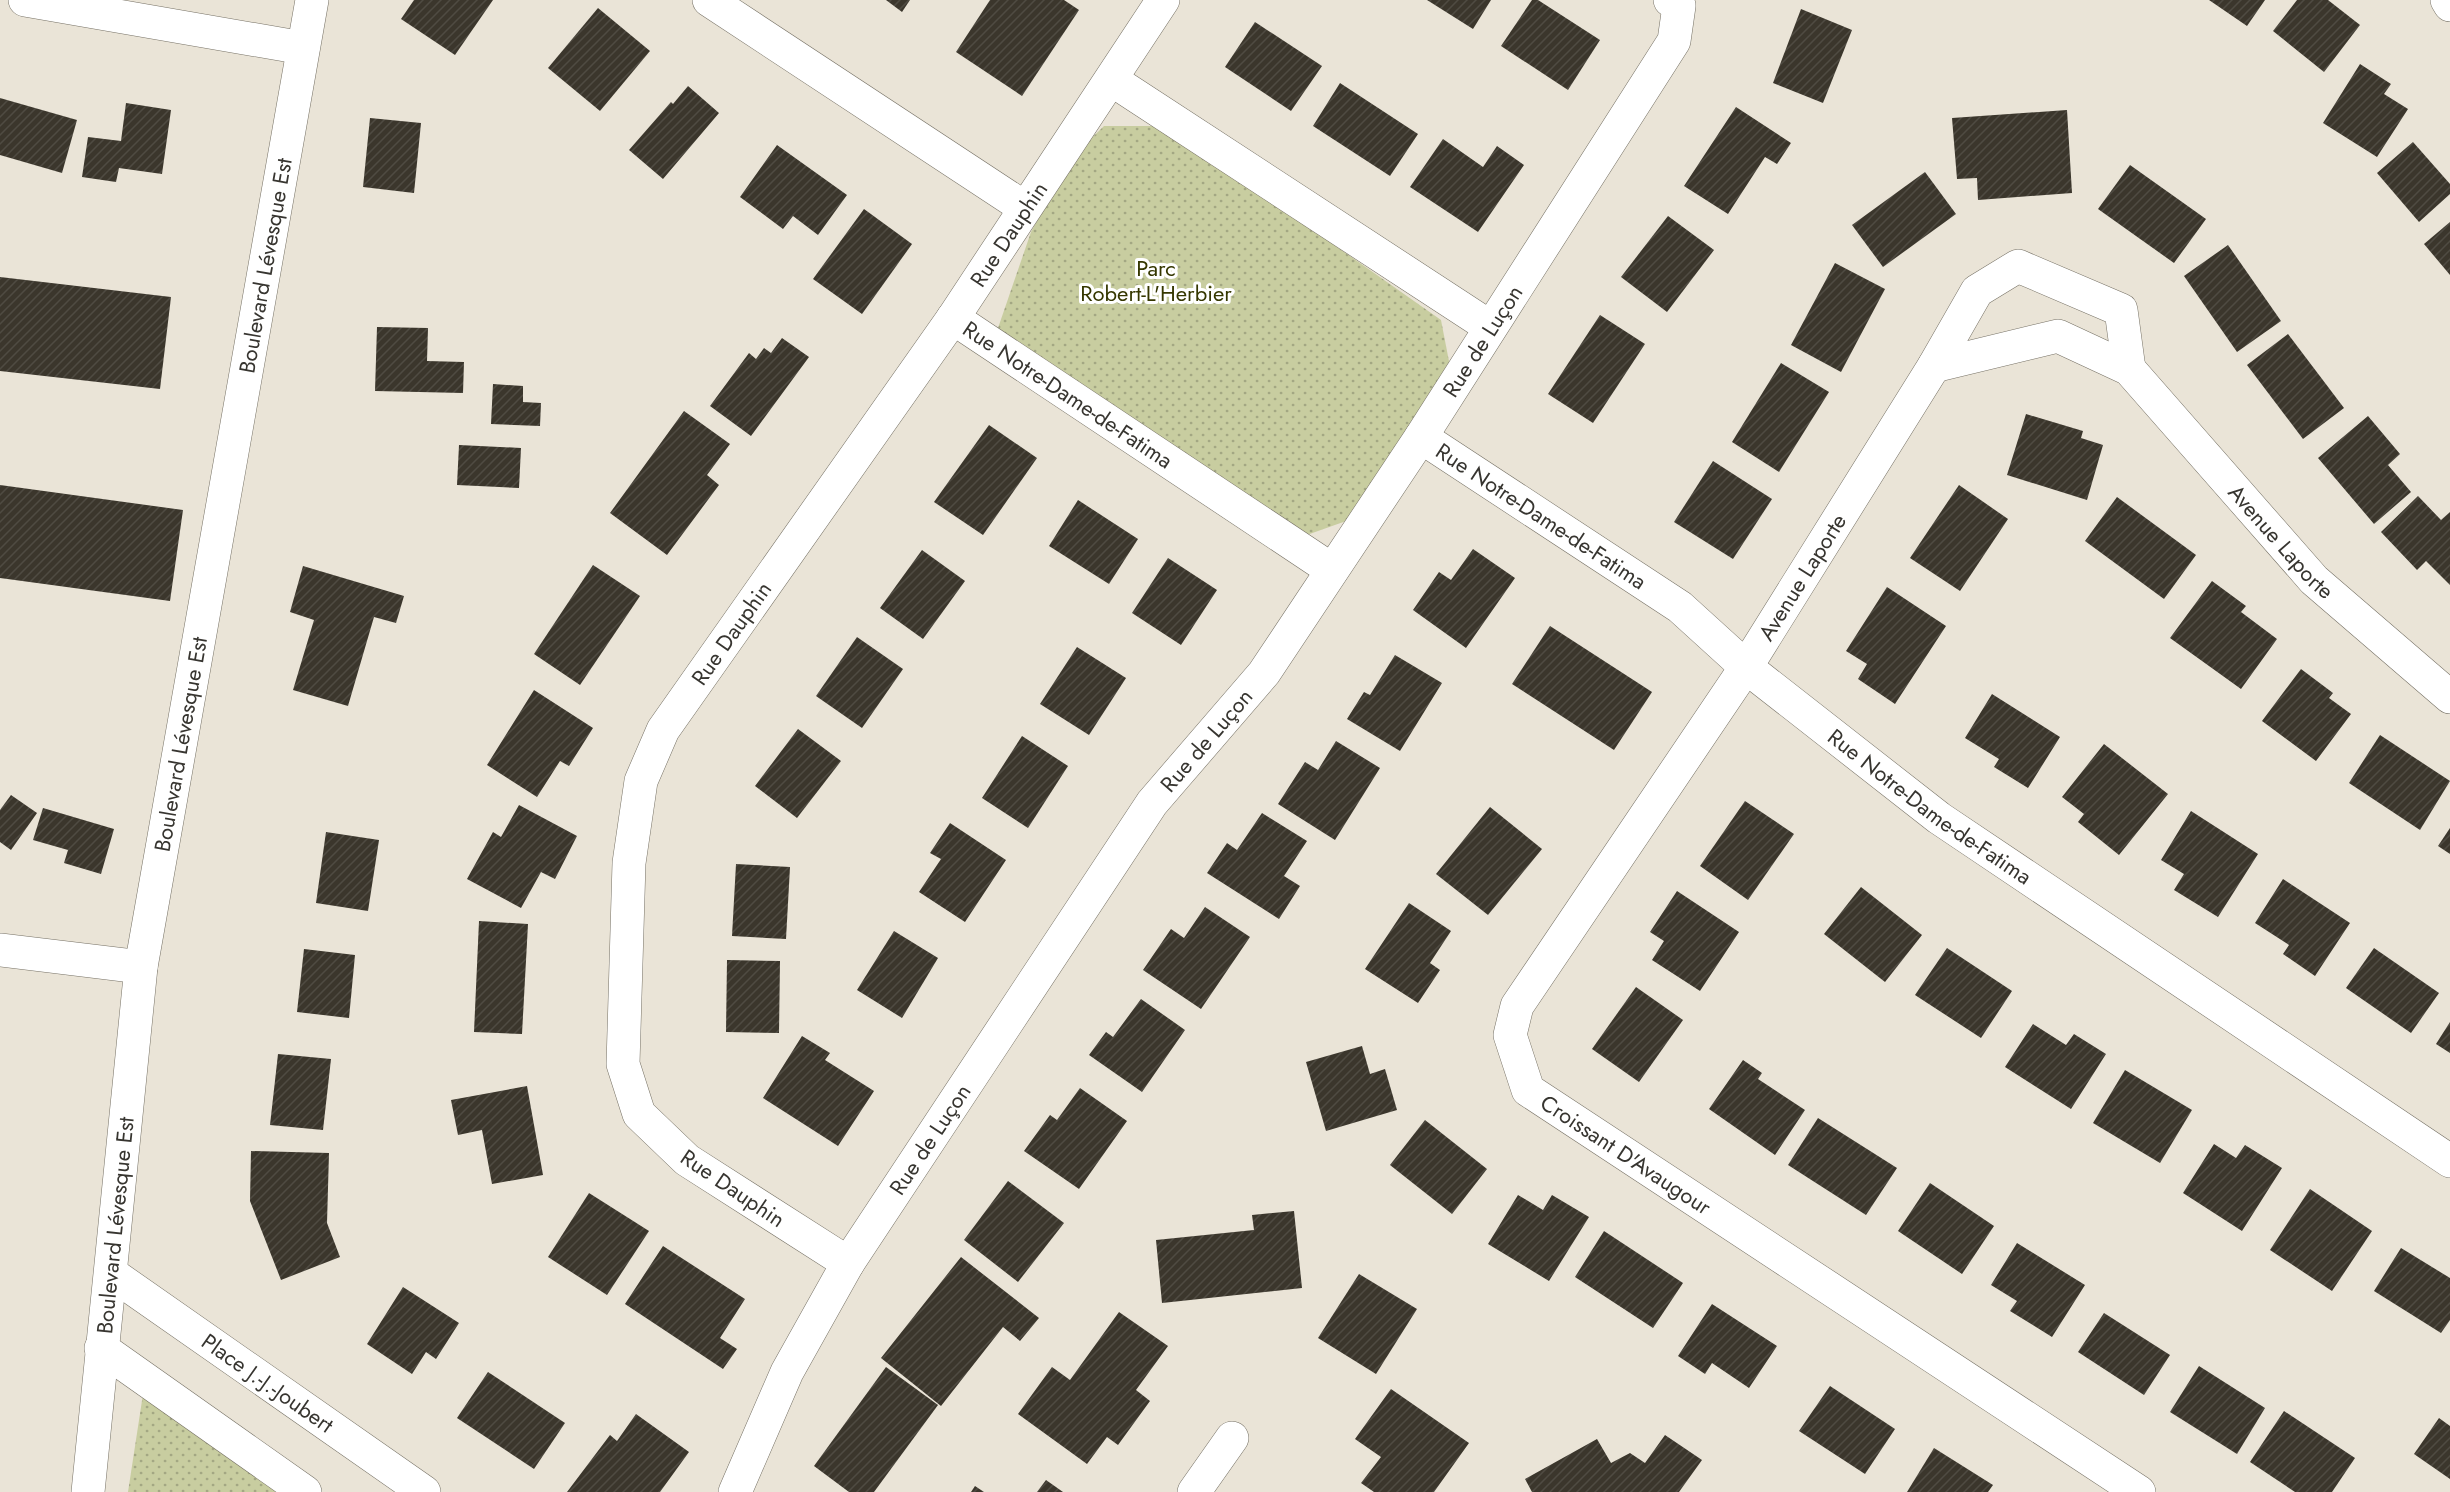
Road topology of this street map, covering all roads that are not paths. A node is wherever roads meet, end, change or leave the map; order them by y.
1 (25, 0) edge
2 (312, 0) edge
3 (709, 0) edge
4 (1163, 0) edge
5 (1670, 0) edge
6 (2447, 0) edge
7 (2450, 5) edge
8 (303, 48) junction
9 (1112, 80) junction
10 (1025, 208) junction
11 (953, 318) junction
12 (1490, 327) junction
13 (1934, 366) junction
14 (2129, 369) junction
15 (1421, 437) junction
16 (1332, 570) junction
17 (1746, 667) junction
18 (2450, 698) edge
19 (0, 950) edge
20 (141, 967) junction
21 (2450, 1161) edge
22 (848, 1263) junction
23 (112, 1274) junction
24 (101, 1348) junction
25 (1232, 1438) dead end
26 (88, 1492) edge
27 (306, 1492) edge
28 (424, 1492) edge
29 (735, 1492) edge
30 (1194, 1492) edge
31 (2139, 1492) edge

1 - 8 street
2 - 8 street, Boulevard Lévesque Est
3 - 10 street
4 - 9 street, Rue Dauphin
5 - 12 street, Rue de Luçon
6 - 7 street
8 - 20 street, Boulevard Lévesque Est
9 - 10 street, Rue Dauphin
9 - 12 street
10 - 11 street, Rue Dauphin
11 - 16 street, Rue Notre-Dame-de-Fatima
11 - 22 street, Rue Dauphin
12 - 15 street, Rue de Luçon
13 - 14 street, Avenue Laporte
13 - 14 street, Avenue Laporte
13 - 17 street, Avenue Laporte
14 - 18 street, Avenue Laporte
15 - 16 street, Rue de Luçon
15 - 17 street, Rue Notre-Dame-de-Fatima
16 - 22 street, Rue de Luçon
17 - 21 street, Rue Notre-Dame-de-Fatima
17 - 31 street, Croissant D'Avaugour
19 - 20 street
20 - 23 street, Boulevard Lévesque Est
22 - 29 street, Rue de Luçon
23 - 24 street, Boulevard Lévesque Est
23 - 28 street, Place J.-J.-Joubert
24 - 26 street, Boulevard Lévesque Est
24 - 27 street
25 - 30 street

